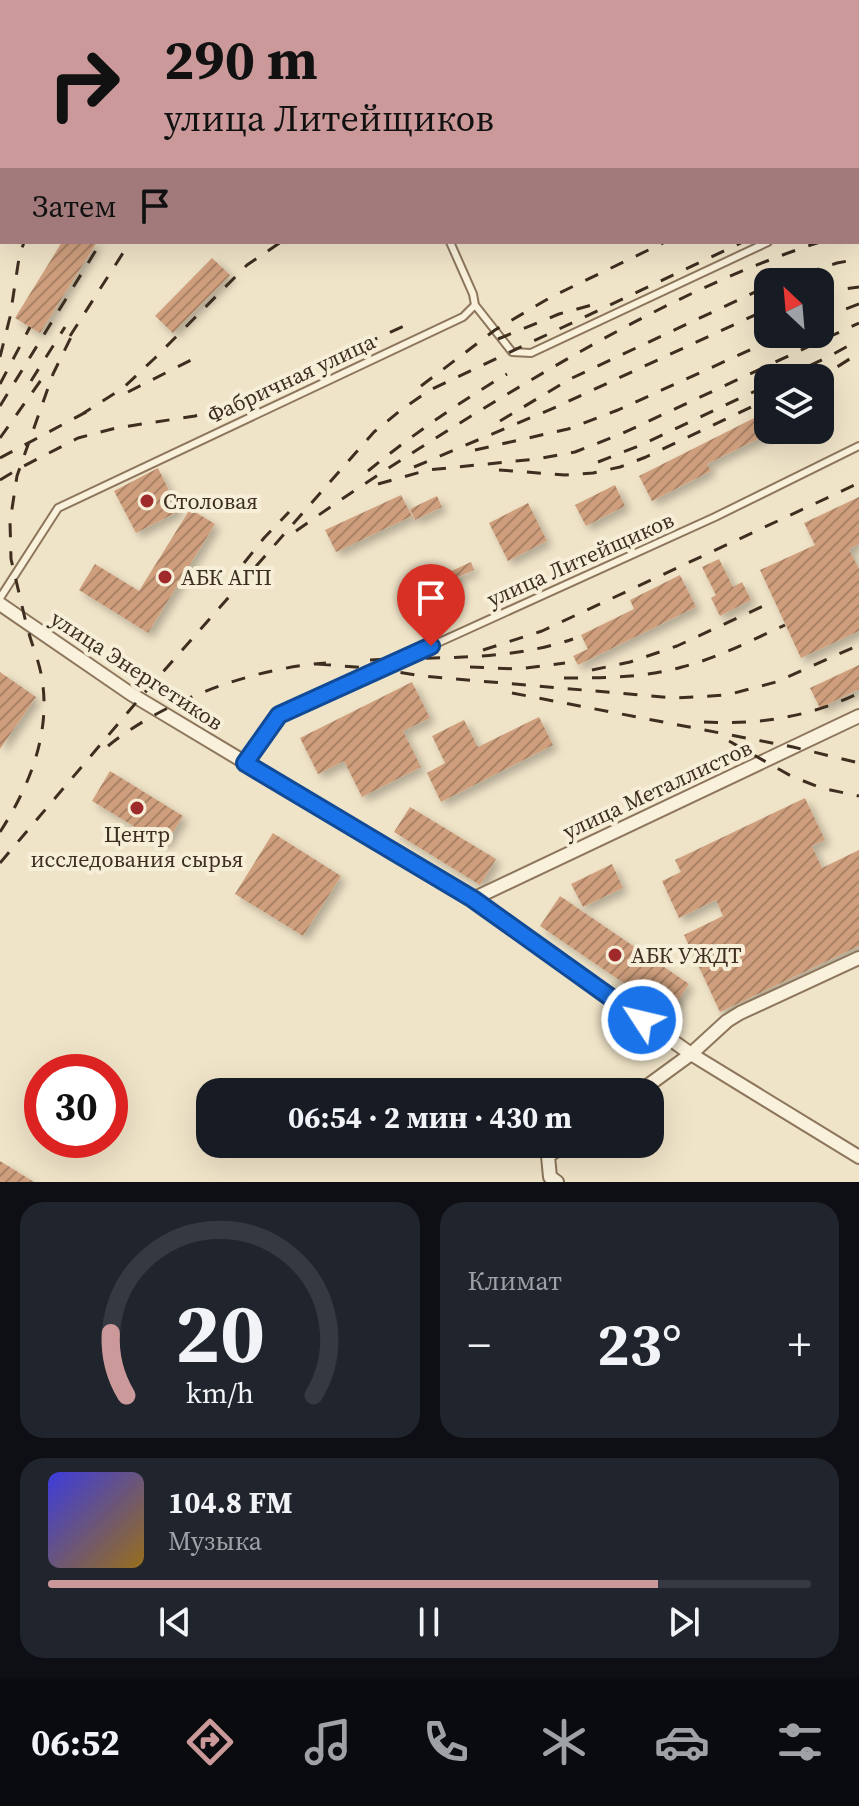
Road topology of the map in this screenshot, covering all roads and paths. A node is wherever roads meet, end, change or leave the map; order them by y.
1 (451, 244) edge
2 (764, 244) edge
3 (475, 305) junction
4 (859, 446) edge
5 (0, 598) edge
6 (0, 604) edge
7 (859, 716) edge
8 (245, 763) junction
9 (473, 899) junction
10 (859, 958) edge
11 (691, 1054) junction
12 (658, 1078) edge
13 (859, 1157) edge
14 (548, 1158) edge
15 (557, 1182) edge

1 - 3 lane
2 - 3 lane
3 - 5 lane, Фабричная улица
4 - 8 lane, улица Литейщиков
6 - 8 street, улица Энергетиков
7 - 9 street, улица Металлистов
8 - 9 street, улица Энергетиков
9 - 11 street, улица Энергетиков
10 - 11 street
11 - 12 street
11 - 13 street, улица Энергетиков
14 - 15 street

